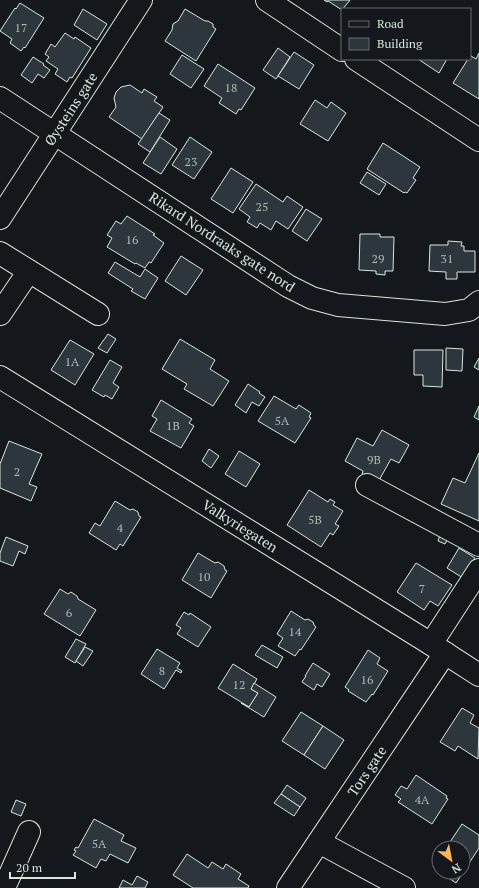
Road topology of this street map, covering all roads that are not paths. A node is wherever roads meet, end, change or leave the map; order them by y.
1 (141, 0) edge
2 (267, 0) edge
3 (341, 49) edge
4 (358, 60) edge
5 (0, 98) edge
6 (55, 134) junction
7 (479, 140) edge
8 (0, 218) edge
9 (0, 253) edge
10 (29, 271) junction
11 (474, 306) edge
12 (0, 314) edge
13 (98, 314) dead end
14 (0, 377) edge
15 (367, 485) dead end
16 (479, 545) edge
17 (479, 570) edge
18 (438, 648) junction
19 (479, 675) edge
20 (29, 832) dead end
21 (319, 842) junction
22 (4, 888) edge
23 (288, 888) edge
24 (404, 888) edge

1 - 6 street, Øysteins gate
2 - 3 street
4 - 7 street
5 - 6 street, Rikard Nordraaks gate nord
6 - 8 street, Øysteins gate
6 - 11 street, Rikard Nordraaks gate nord
9 - 10 street
10 - 12 street
10 - 13 street
14 - 18 street, Valkyriegaten
15 - 16 street
17 - 18 street, Tors gate
18 - 19 street, Valkyriegaten
18 - 21 street, Tors gate
20 - 22 street
21 - 23 street, Tors gate
21 - 24 street

